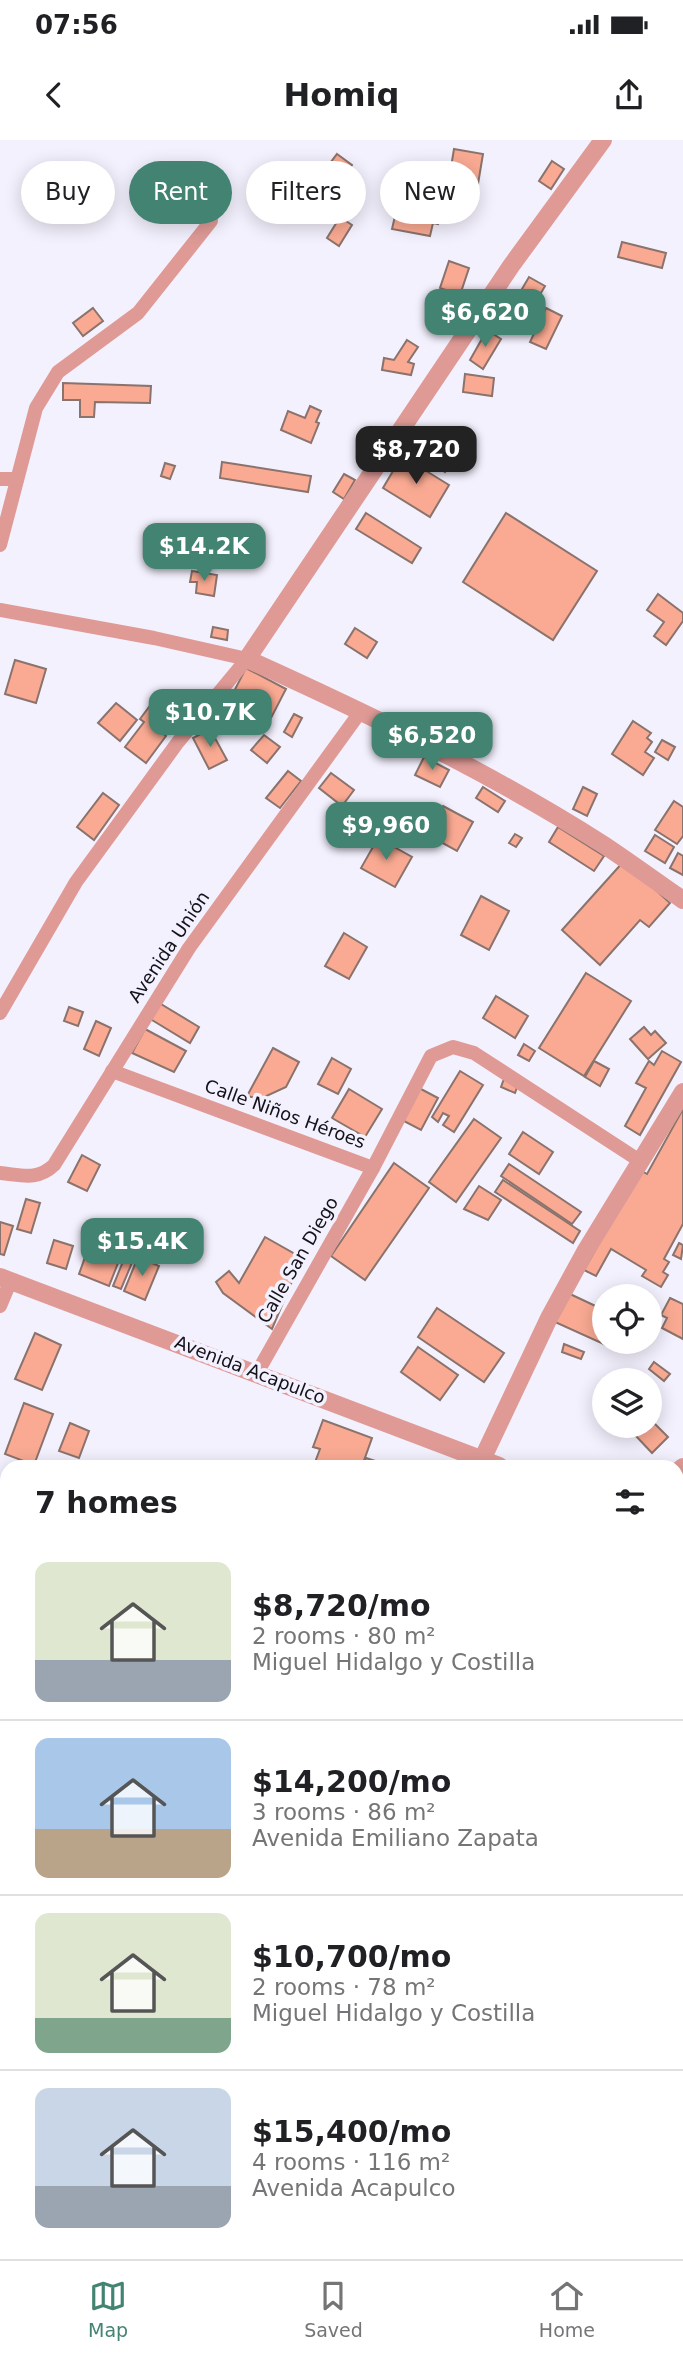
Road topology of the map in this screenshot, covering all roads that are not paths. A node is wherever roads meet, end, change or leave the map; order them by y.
1 (603, 140) edge
2 (209, 224) edge
3 (0, 478) edge
4 (17, 478) junction
5 (0, 545) edge
6 (0, 610) edge
7 (247, 659) junction
8 (361, 711) junction
9 (683, 900) edge
10 (0, 1013) edge
11 (112, 1071) junction
12 (683, 1092) edge
13 (640, 1161) junction
14 (373, 1168) junction
15 (0, 1173) edge
16 (6, 1278) edge
17 (0, 1306) edge
18 (257, 1373) junction
19 (474, 1460) edge
20 (482, 1460) edge

1 - 7 street
2 - 4 street
3 - 4 street
4 - 5 street
6 - 7 street
7 - 8 street
7 - 10 street
8 - 9 street
8 - 11 street, Avenida Unión
11 - 14 street, Calle Niños Héroes
11 - 15 street, Avenida Unión
12 - 13 street
13 - 14 street, Calle Niños Héroes
13 - 20 street
14 - 18 street, Calle San Diego
16 - 17 street
16 - 18 street, Avenida Acapulco
18 - 19 street, Avenida Acapulco

